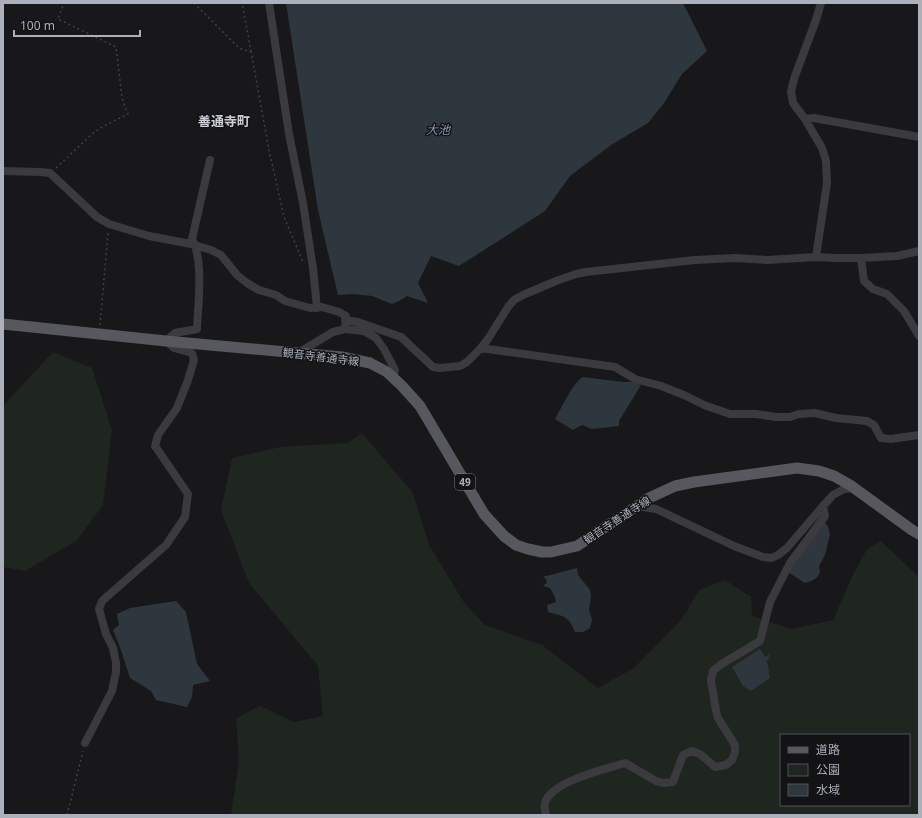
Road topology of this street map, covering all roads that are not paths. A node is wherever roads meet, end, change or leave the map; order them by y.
1 (269, 3) edge
2 (821, 3) edge
3 (805, 119) junction
4 (919, 137) edge
5 (210, 160) dead end
6 (3, 171) edge
7 (196, 245) junction
8 (919, 251) edge
9 (816, 257) junction
10 (861, 258) junction
11 (317, 308) junction
12 (345, 320) junction
13 (3, 326) edge
14 (345, 329) junction
15 (919, 336) edge
16 (166, 341) junction
17 (481, 348) junction
18 (298, 353) junction
19 (393, 378) junction
20 (919, 435) edge
21 (854, 488) junction
22 (638, 506) junction
23 (823, 506) junction
24 (919, 534) edge
25 (85, 744) road end
26 (546, 815) edge

1 - 11 street
2 - 3 street
3 - 4 street
3 - 9 street
5 - 7 street
6 - 7 street
7 - 11 street
7 - 16 street
8 - 10 street
9 - 10 street
9 - 17 street
10 - 15 street
11 - 12 street
12 - 14 street
12 - 17 street
13 - 16 main road, 観音寺善通寺線 / 49
14 - 18 street
14 - 19 street
16 - 18 main road, 観音寺善通寺線 / 49
16 - 25 street
17 - 20 street
18 - 19 main road, 観音寺善通寺線 / 49
19 - 22 main road, 観音寺善通寺線 / 49
21 - 22 main road, 観音寺善通寺線 / 49
21 - 23 street
21 - 24 main road, 観音寺善通寺線 / 49
22 - 23 street
23 - 26 street

